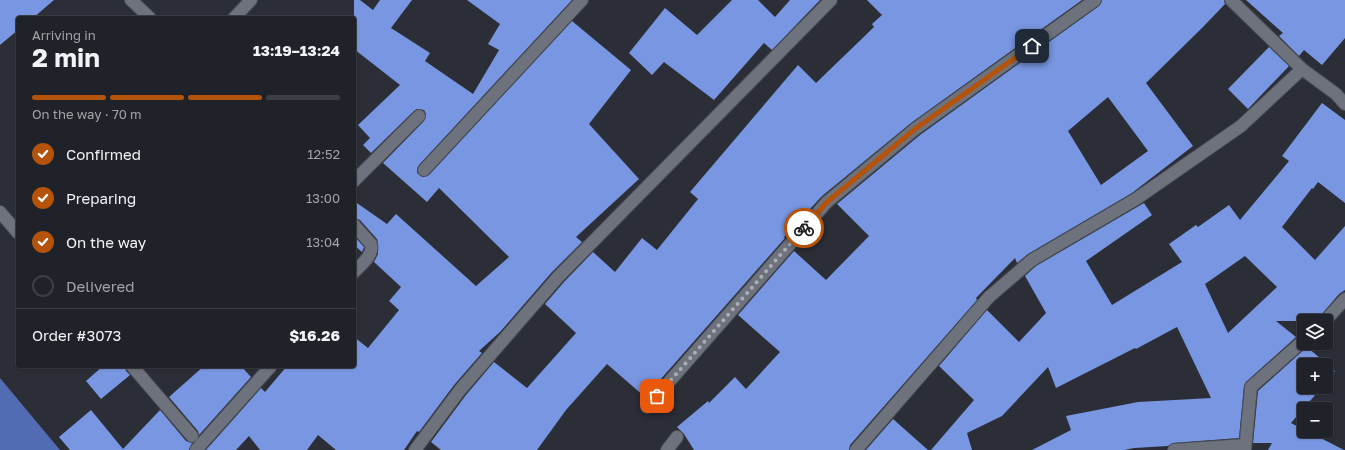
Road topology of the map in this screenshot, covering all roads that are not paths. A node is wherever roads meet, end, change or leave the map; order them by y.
1 (131, 0) edge
2 (251, 0) edge
3 (582, 0) edge
4 (831, 0) edge
5 (1095, 0) edge
6 (1231, 0) edge
7 (148, 16) edge
8 (236, 16) edge
9 (1302, 68) junction
10 (1345, 104) edge
11 (419, 116) dead end
12 (424, 170) dead end
13 (356, 179) edge
14 (0, 212) edge
15 (356, 227) edge
16 (16, 231) edge
17 (356, 270) edge
18 (1345, 299) edge
19 (1331, 314) edge
20 (1297, 346) edge
21 (134, 368) edge
22 (269, 368) edge
23 (648, 407) dead end
24 (192, 436) dead end
25 (677, 437) dead end
26 (1245, 448) edge
27 (196, 450) edge
28 (414, 450) edge
29 (667, 450) edge
30 (856, 450) edge
31 (1174, 450) edge

1 - 7 street
2 - 8 street
3 - 12 street
4 - 28 street
5 - 23 street
6 - 9 street
9 - 10 street
9 - 30 street
11 - 13 street
14 - 16 street
15 - 17 street
18 - 19 street
20 - 26 street
21 - 24 street
22 - 27 street
25 - 29 street
26 - 31 street

